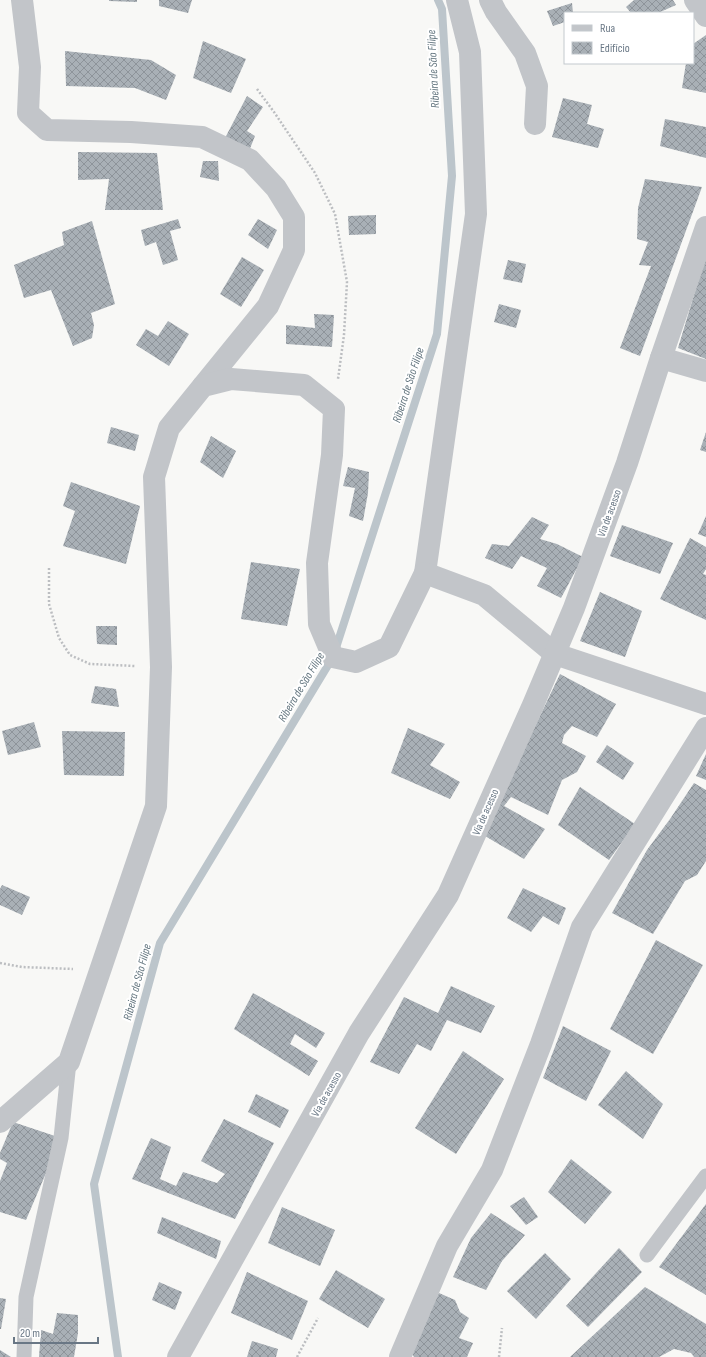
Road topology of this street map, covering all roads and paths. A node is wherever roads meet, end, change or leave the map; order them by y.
1 (22, 0) edge
2 (457, 0) edge
3 (490, 0) edge
4 (695, 0) edge
5 (706, 16) edge
6 (257, 89) dead end
7 (535, 124) dead end
8 (706, 227) edge
9 (661, 358) junction
10 (706, 371) edge
11 (203, 386) junction
12 (334, 409) junction
13 (49, 568) dead end
14 (425, 573) junction
15 (555, 654) junction
16 (161, 667) junction
17 (706, 704) edge
18 (706, 728) edge
19 (0, 963) edge
20 (100, 970) junction
21 (69, 1062) junction
22 (0, 1122) edge
23 (706, 1176) edge
24 (647, 1255) dead end
25 (318, 1318) dead end
26 (502, 1328) dead end
27 (24, 1357) edge
28 (178, 1357) edge
29 (297, 1357) edge
30 (400, 1357) edge
31 (499, 1357) edge

1 - 11 street
2 - 14 street
3 - 7 street
4 - 5 street
6 - 12 path
8 - 9 street, Via de acesso
9 - 10 street
9 - 15 street, Via de acesso
11 - 12 street
11 - 16 street
12 - 14 street
13 - 16 path
14 - 15 street
15 - 17 street
15 - 28 street, Via de acesso
16 - 20 street
18 - 30 street
19 - 20 path
20 - 21 street
21 - 22 street
21 - 27 lane
23 - 24 lane
25 - 29 path
26 - 31 path

